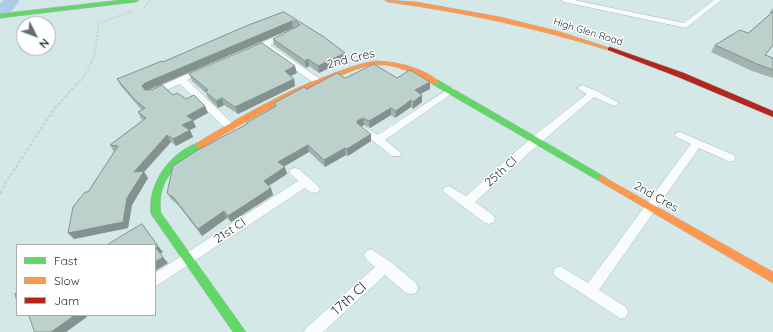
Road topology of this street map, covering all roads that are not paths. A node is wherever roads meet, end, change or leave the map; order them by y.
1 (136, 0) edge
2 (388, 0) edge
3 (564, 0) edge
4 (718, 0) edge
5 (0, 16) edge
6 (296, 31) edge
7 (264, 44) junction
8 (243, 53) edge
9 (209, 68) edge
10 (182, 80) junction
11 (317, 81) junction
12 (582, 88) dead end
13 (451, 90) junction
14 (152, 93) edge
15 (594, 93) junction
16 (614, 103) dead end
17 (773, 114) edge
18 (230, 127) junction
19 (363, 129) edge
20 (680, 135) dead end
21 (378, 140) junction
22 (535, 141) junction
23 (697, 143) junction
24 (396, 153) dead end
25 (730, 158) dead end
26 (295, 172) dead end
27 (449, 190) dead end
28 (466, 202) junction
29 (650, 207) junction
30 (489, 219) dead end
31 (371, 255) dead end
32 (188, 259) junction
33 (386, 266) junction
34 (560, 272) dead end
35 (773, 278) edge
36 (156, 280) edge
37 (411, 288) dead end
38 (590, 291) junction
39 (621, 312) dead end
40 (240, 332) edge
41 (312, 332) edge

1 - 5 street
2 - 17 street, High Glen Road
3 - 4 street
6 - 7 street
7 - 8 street
7 - 11 street
9 - 10 street
10 - 14 street
10 - 18 street
11 - 13 street, 2nd Cres
11 - 18 street, 2nd Cres
12 - 15 street
13 - 21 street
13 - 22 street, 2nd Cres
15 - 16 street
15 - 22 street, 25th Cl
18 - 32 street, 2nd Cres
19 - 21 street
20 - 23 street
21 - 24 street
22 - 28 street, 25th Cl
22 - 29 street, 2nd Cres
23 - 25 street
23 - 29 street
26 - 32 street, 21st Cl
27 - 28 street
28 - 30 street
29 - 35 street, 2nd Cres
29 - 38 street
31 - 33 street
32 - 36 street, 21st Cl
32 - 40 street, 2nd Cres
33 - 37 street
33 - 41 street, 17th Cl
34 - 38 street
38 - 39 street

